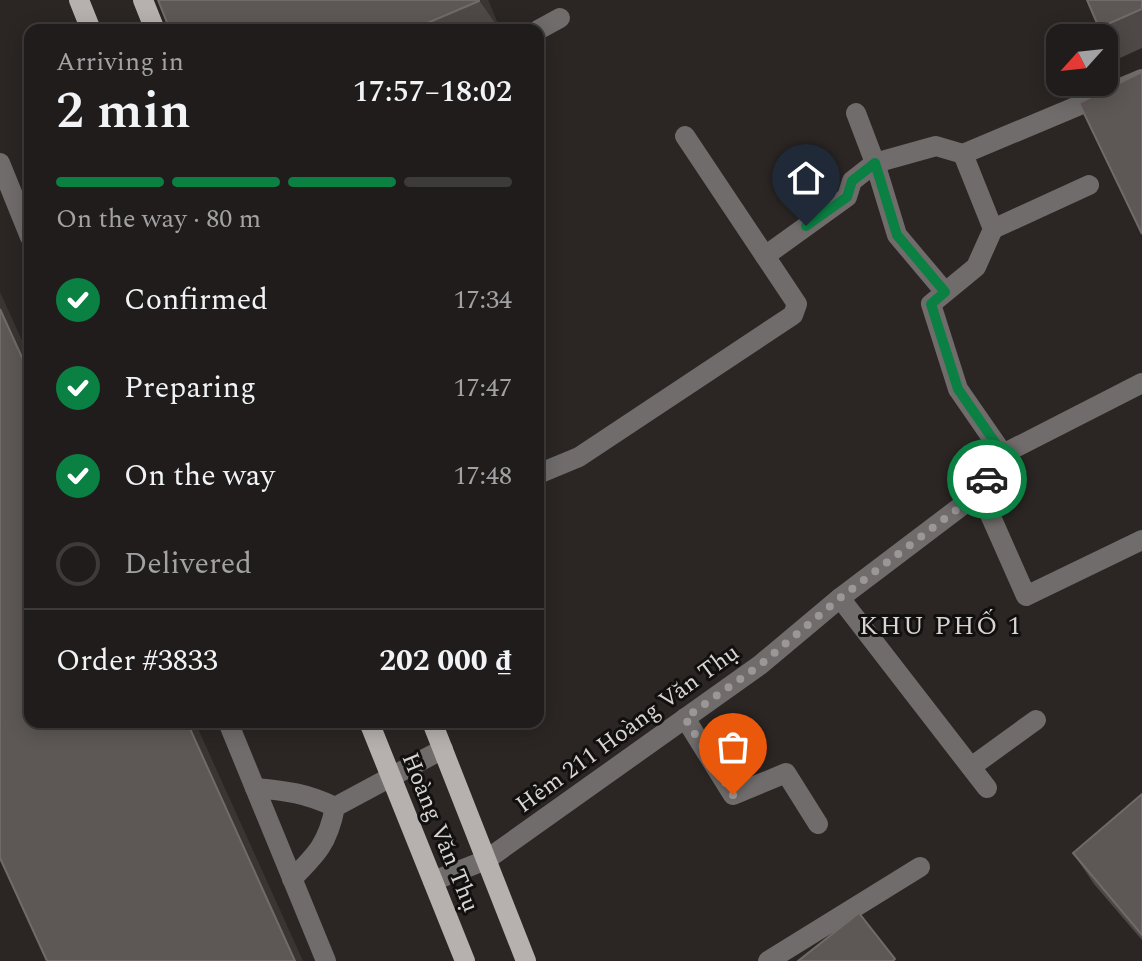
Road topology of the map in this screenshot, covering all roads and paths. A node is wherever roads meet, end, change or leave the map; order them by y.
1 (79, 0) edge
2 (143, 0) edge
3 (560, 18) dead end
4 (89, 24) edge
5 (153, 24) edge
6 (544, 27) edge
7 (1142, 79) edge
8 (856, 113) dead end
9 (685, 136) dead end
10 (963, 154) junction
11 (0, 163) edge
12 (875, 163) junction
13 (1089, 185) dead end
14 (24, 222) edge
15 (993, 229) junction
16 (765, 256) junction
17 (945, 292) junction
18 (1142, 383) edge
19 (1003, 454) junction
20 (544, 472) edge
21 (980, 492) junction
22 (1142, 540) edge
23 (840, 598) junction
24 (685, 718) junction
25 (1036, 720) dead end
26 (230, 728) edge
27 (371, 728) edge
28 (434, 728) edge
29 (443, 749) junction
30 (971, 767) junction
31 (391, 776) junction
32 (255, 788) junction
33 (987, 788) dead end
34 (335, 807) junction
35 (818, 824) dead end
36 (486, 860) junction
37 (920, 867) dead end
38 (292, 879) junction
39 (433, 881) junction
40 (326, 961) edge
41 (465, 961) edge
42 (526, 961) edge
43 (768, 961) edge

1 - 4 main road
2 - 5 main road
3 - 6 street
7 - 10 street
8 - 12 street
9 - 16 street
10 - 12 street
10 - 15 street
11 - 14 street
12 - 16 street
12 - 17 street
13 - 15 street
15 - 17 street
16 - 20 street
17 - 19 street
18 - 19 street
19 - 21 street, Hẻm 211 Hoàng Văn Thụ
21 - 22 street
21 - 23 street, Hẻm 211 Hoàng Văn Thụ
23 - 24 street, Hẻm 211 Hoàng Văn Thụ
23 - 30 street
24 - 35 street
24 - 36 street, Hẻm 211 Hoàng Văn Thụ
25 - 30 street
26 - 32 street
27 - 31 main road, Hoàng Văn Thụ
28 - 29 main road, Hoàng Văn Thụ
29 - 31 street
29 - 36 main road, Hoàng Văn Thụ
30 - 33 street
31 - 34 street
31 - 39 main road, Hoàng Văn Thụ
32 - 34 street
32 - 38 street
34 - 38 street
36 - 39 street, Hẻm 211 Hoàng Văn Thụ
36 - 42 main road, Hoàng Văn Thụ
37 - 43 street
38 - 40 street
39 - 41 main road, Hoàng Văn Thụ

